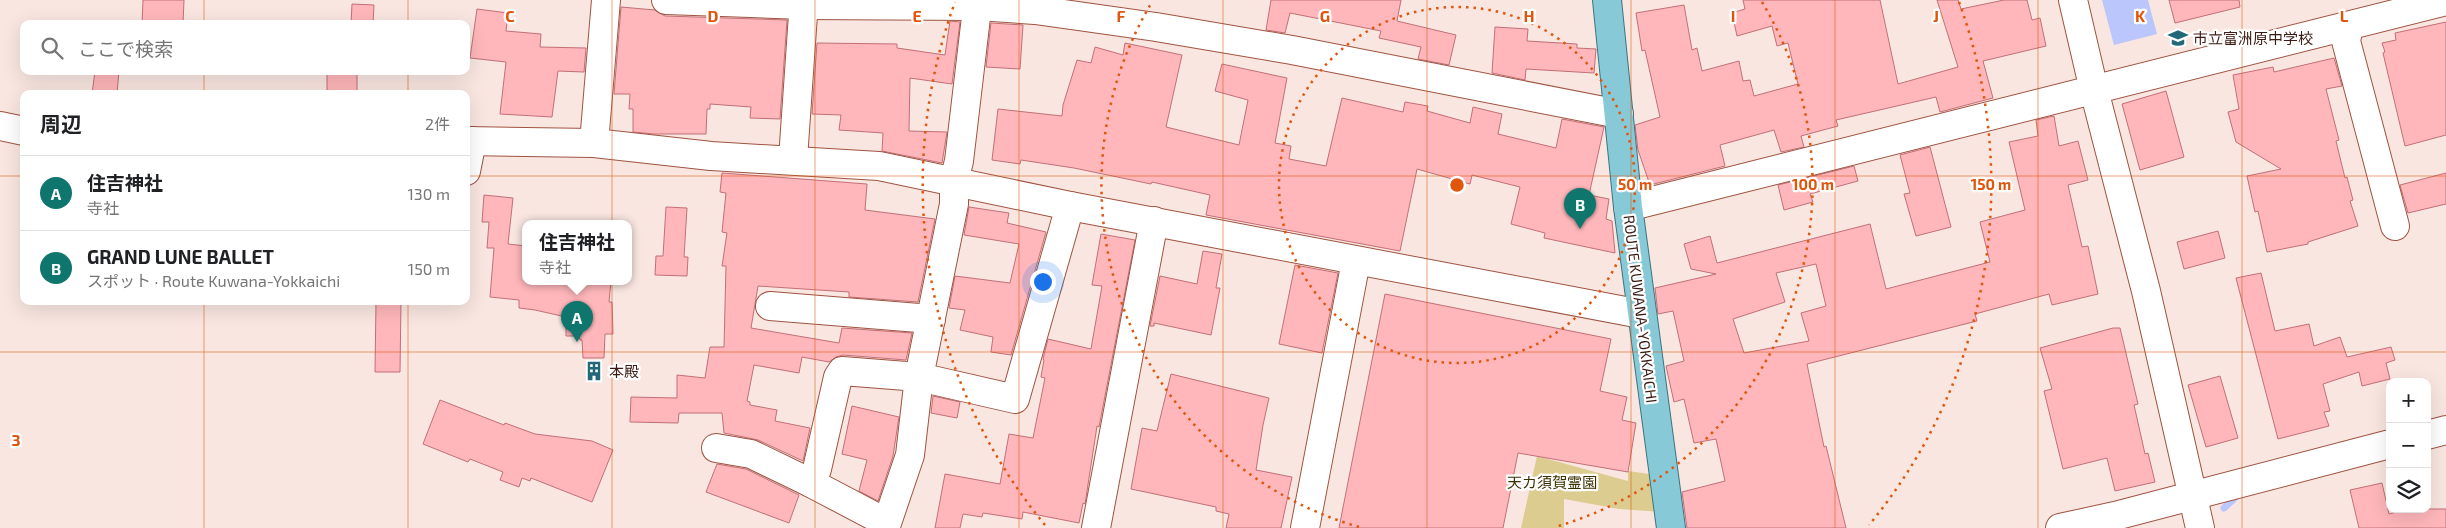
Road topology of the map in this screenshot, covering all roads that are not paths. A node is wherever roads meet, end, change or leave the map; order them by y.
1 (606, 0) edge
2 (666, 0) edge
3 (1607, 0) edge
4 (2073, 0) edge
5 (2446, 1) edge
6 (804, 3) edge
7 (978, 3) edge
8 (2349, 26) junction
9 (2094, 90) junction
10 (1618, 114) junction
11 (0, 126) edge
12 (20, 130) edge
13 (470, 141) edge
14 (594, 143) junction
15 (793, 159) junction
16 (954, 181) junction
17 (1070, 206) junction
18 (1628, 207) junction
19 (1154, 221) junction
20 (2394, 226) dead end
21 (1356, 261) junction
22 (770, 306) dead end
23 (1642, 314) junction
24 (931, 319) junction
25 (920, 377) junction
26 (2446, 430) edge
27 (2431, 434) edge
28 (2386, 445) edge
29 (716, 448) dead end
30 (811, 483) junction
31 (2192, 494) junction
32 (1096, 528) edge
33 (1306, 528) edge
34 (1671, 528) edge
35 (2060, 528) edge
36 (2200, 528) edge

1 - 14 street
2 - 6 street
3 - 10 main road, ROUTE KUWANA-YOKKAICHI
4 - 9 street
5 - 8 street
6 - 7 street
6 - 15 street
7 - 10 street
7 - 16 street
8 - 9 street
8 - 20 street
9 - 18 street
9 - 31 street
10 - 18 main road, ROUTE KUWANA-YOKKAICHI
11 - 12 street
13 - 14 street
14 - 15 street
15 - 16 street
16 - 17 street
16 - 24 street
17 - 19 street
17 - 25 street
18 - 23 main road, ROUTE KUWANA-YOKKAICHI
19 - 21 street
19 - 32 street
21 - 23 street
21 - 33 street
22 - 24 street
23 - 34 main road, ROUTE KUWANA-YOKKAICHI
24 - 25 street
25 - 30 street
25 - 30 street
26 - 27 street
28 - 31 street
29 - 30 street
31 - 35 street
31 - 36 street

